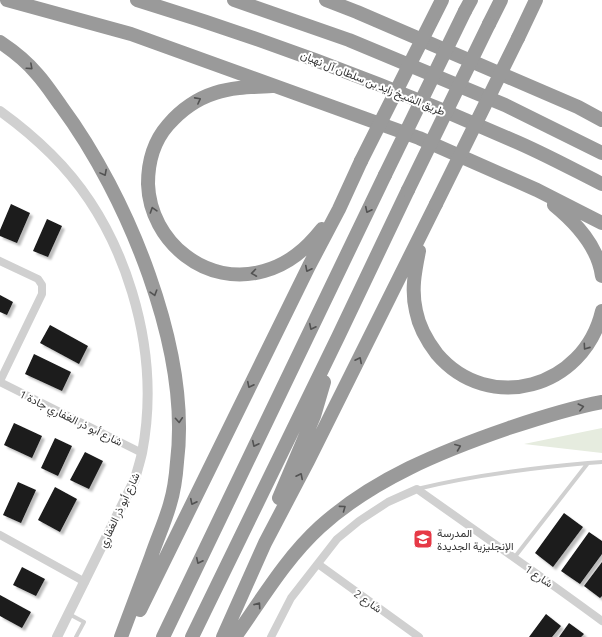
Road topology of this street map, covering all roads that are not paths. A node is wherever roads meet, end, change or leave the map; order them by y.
1 (7, 0) edge
2 (138, 0) edge
3 (234, 0) edge
4 (326, 0) edge
5 (338, 0) edge
6 (442, 0) edge
7 (501, 0) edge
8 (536, 3) edge
9 (468, 6) edge
10 (357, 12) junction
11 (0, 42) edge
12 (278, 86) junction
13 (578, 107) junction
14 (0, 111) edge
15 (602, 113) edge
16 (602, 120) edge
17 (602, 153) edge
18 (602, 184) edge
19 (537, 190) junction
20 (339, 209) junction
21 (602, 223) edge
22 (422, 234) junction
23 (0, 262) edge
24 (602, 276) edge
25 (602, 311) edge
26 (338, 337) junction
27 (0, 382) edge
28 (602, 402) edge
29 (142, 453) junction
30 (602, 462) edge
31 (588, 463) junction
32 (417, 489) junction
33 (0, 537) edge
34 (265, 543) junction
35 (514, 559) junction
36 (318, 564) junction
37 (85, 582) junction
38 (69, 614) junction
39 (602, 621) edge
40 (57, 637) edge
41 (76, 637) edge
42 (121, 637) edge
43 (126, 637) edge
44 (163, 637) edge
45 (192, 637) edge
46 (223, 637) edge
47 (235, 637) edge
48 (271, 637) edge
49 (419, 637) edge

1 - 12 highway
2 - 18 highway, طريق الشيخ زايد بن سلطان آل نهيان
3 - 17 highway
4 - 10 highway
5 - 10 highway
6 - 20 highway, bridge
7 - 26 highway, bridge
8 - 22 highway, bridge
9 -> 44 highway, bridge
10 - 13 highway
11 -> 42 highway
12 - 19 highway
20 -> 12 highway
13 - 15 highway
13 - 16 highway
14 - 29 street, شارع أبو ذر الغفاري
19 - 21 highway
19 - 24 highway
20 -> 43 highway
25 -> 22 highway
34 -> 22 highway
23 - 27 street, شارع أبو ذر الغفاري جادة 1
26 - 34 highway
26 - 45 highway
27 - 29 street, شارع أبو ذر الغفاري جادة 1
47 -> 28 highway
29 - 37 street, شارع أبو ذر الغفاري
30 - 31 lane
31 - 32 lane
31 - 35 lane
32 - 35 street, شارع 1
32 - 36 street
33 - 37 street
34 - 46 highway
35 - 39 street, شارع 1
36 - 48 street
36 - 49 street, شارع 2
37 - 38 street, شارع أبو ذر الغفاري
38 - 40 street, شارع أبو ذر الغفاري
38 - 41 lane

